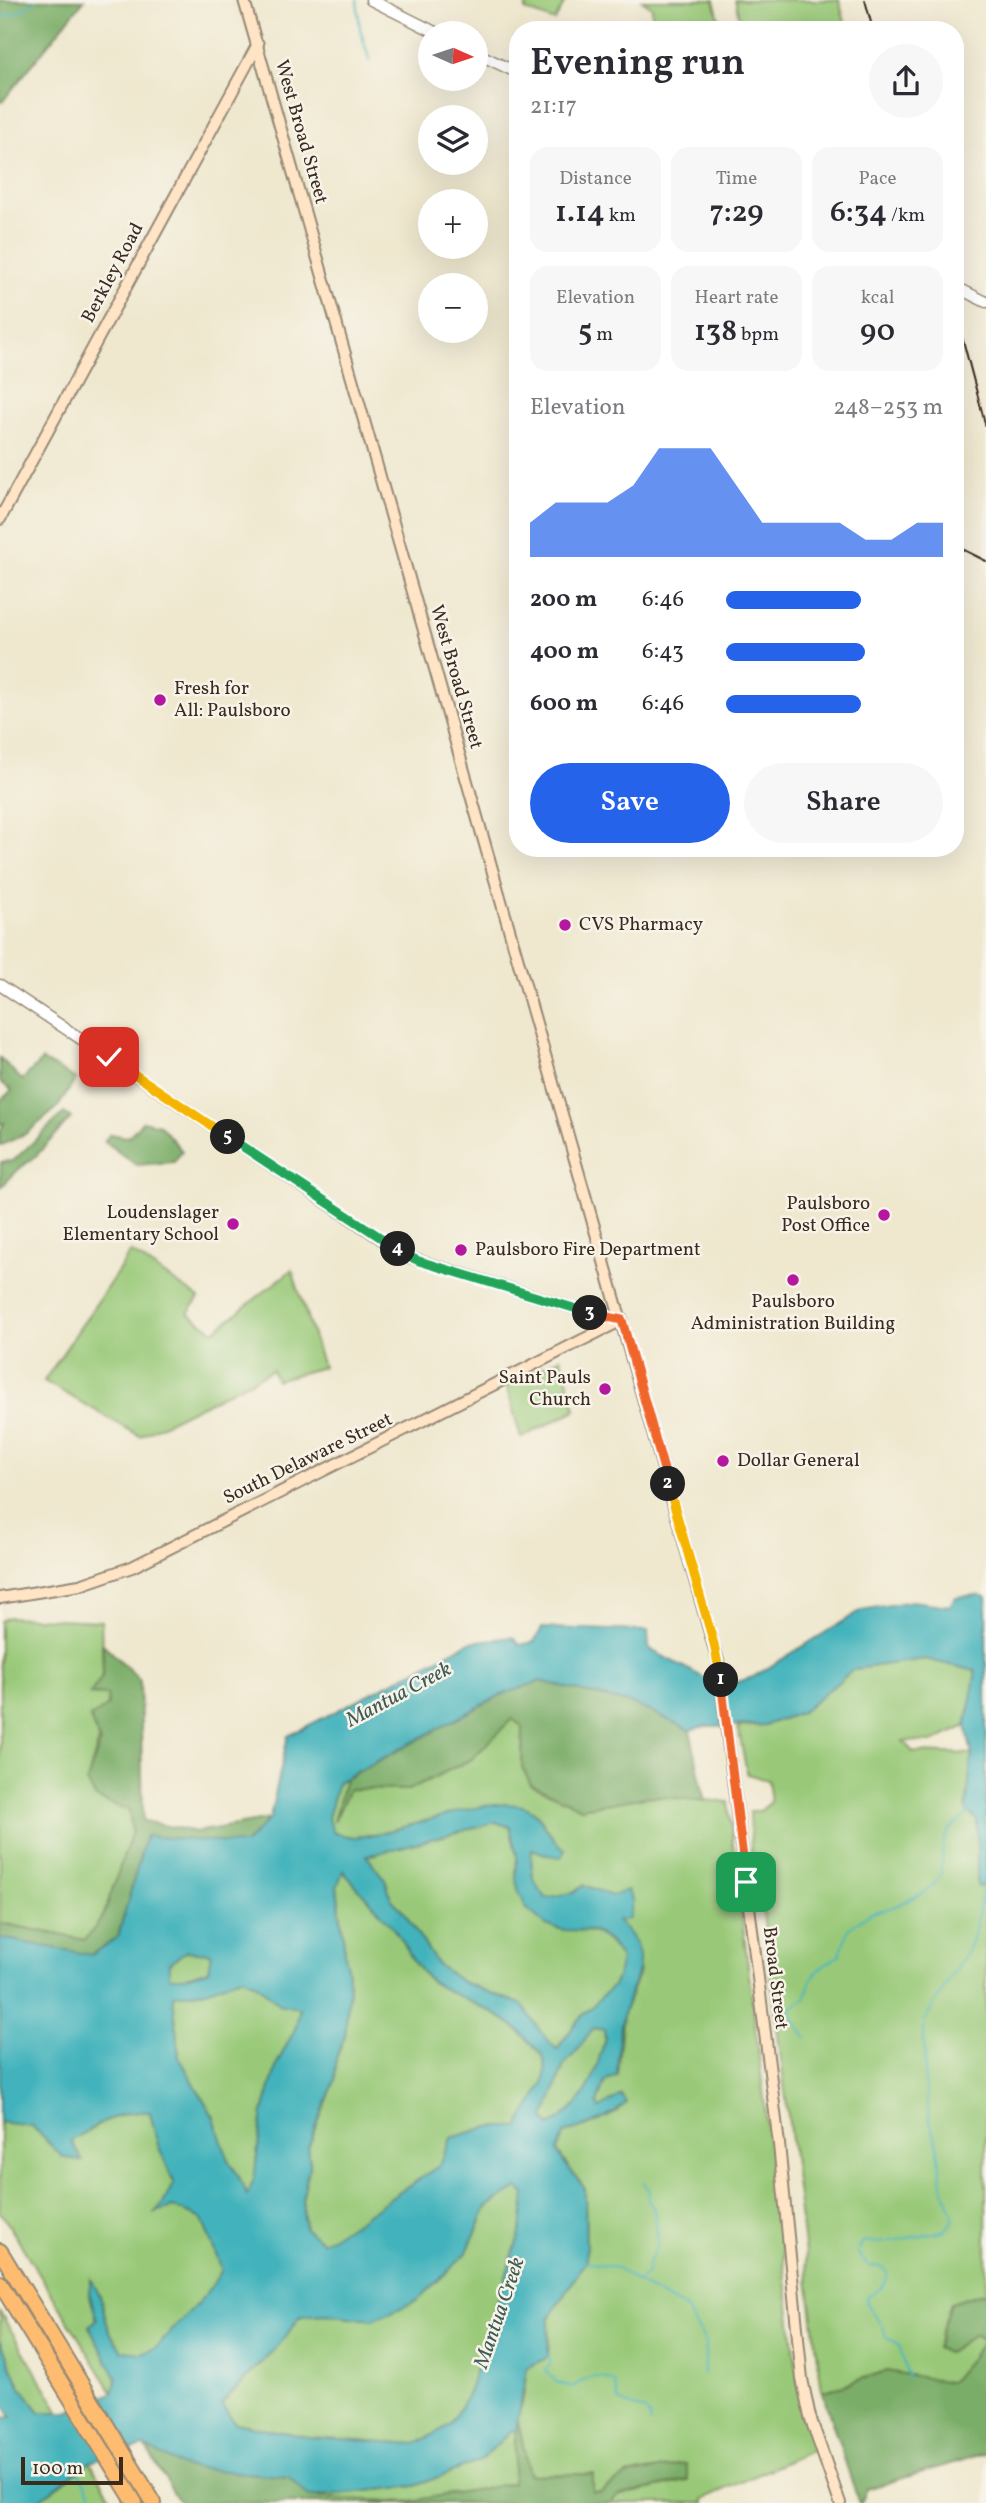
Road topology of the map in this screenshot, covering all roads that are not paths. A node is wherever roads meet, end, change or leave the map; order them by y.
1 (244, 0) edge
2 (371, 0) edge
3 (418, 24) edge
4 (258, 44) junction
5 (488, 59) edge
6 (509, 70) edge
7 (964, 291) edge
8 (986, 302) edge
9 (0, 519) edge
10 (0, 985) edge
11 (622, 1320) junction
12 (0, 1598) edge
13 (721, 1679) joint
14 (0, 2251) edge
15 (0, 2283) edge
16 (135, 2503) edge
17 (154, 2503) edge
18 (840, 2503) edge

1 - 4 main road, West Broad Street
2 - 3 street
4 - 9 main road, Berkley Road
4 - 11 main road, West Broad Street
5 - 6 street
7 - 8 street
10 - 11 street
11 - 12 main road, South Delaware Street
11 - 13 main road, West Broad Street
13 - 18 main road, Broad Street
14 - 17 highway
15 - 16 highway

